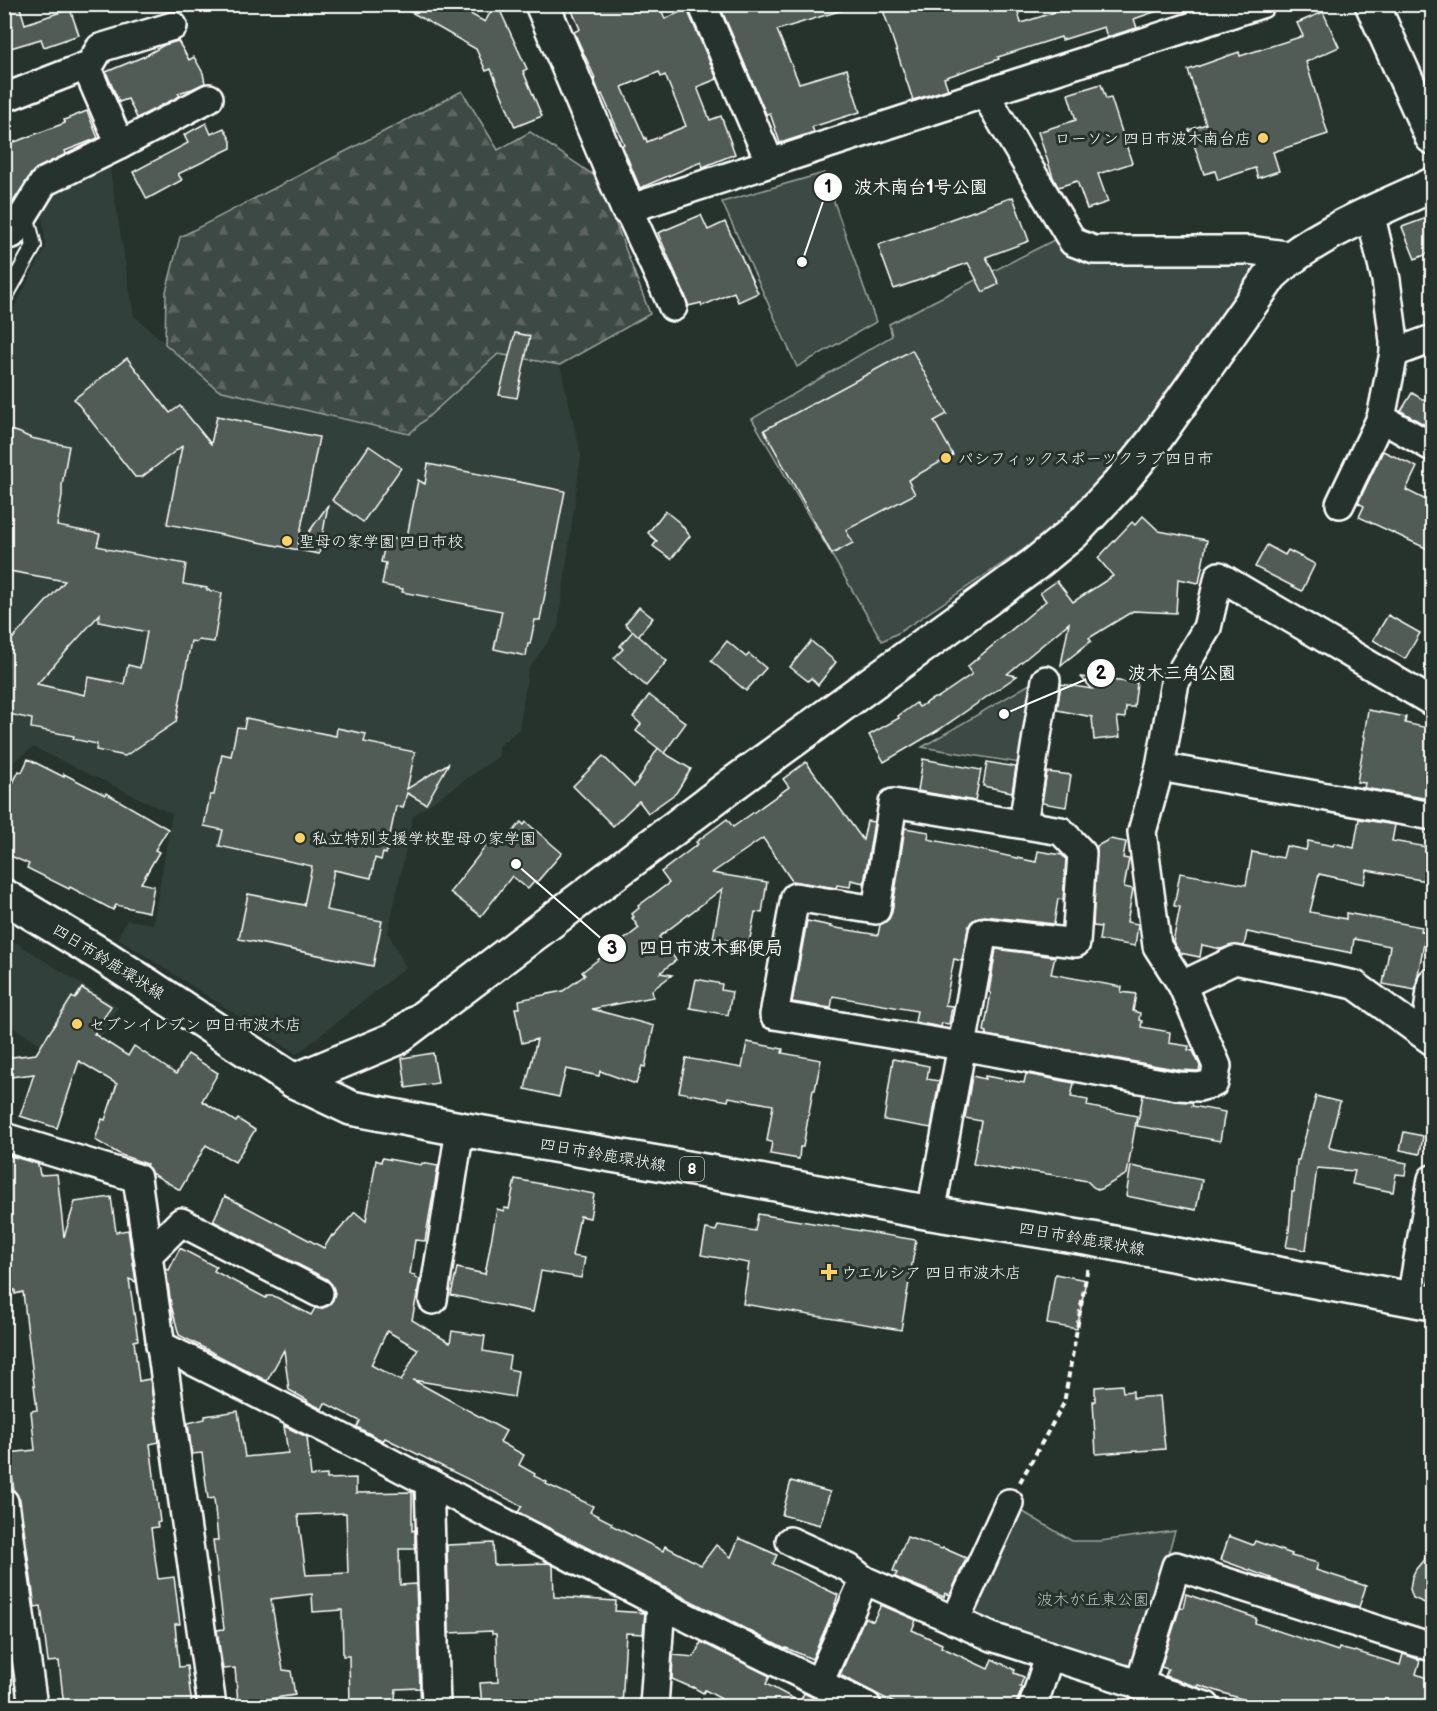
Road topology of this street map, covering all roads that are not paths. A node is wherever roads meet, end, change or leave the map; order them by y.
1 (702, 4) edge
2 (1372, 4) edge
3 (1260, 5) edge
4 (538, 9) edge
5 (173, 26) dead end
6 (87, 70) junction
7 (985, 94) junction
8 (4, 98) edge
9 (209, 98) dead end
10 (1432, 137) edge
11 (120, 145) junction
12 (770, 163) junction
13 (1432, 185) edge
14 (628, 209) junction
15 (25, 213) junction
16 (1370, 213) junction
17 (4, 235) edge
18 (1293, 256) junction
19 (4, 299) edge
20 (673, 307) dead end
21 (1432, 339) edge
22 (1394, 353) junction
23 (1381, 418) junction
24 (1432, 447) edge
25 (1340, 504) dead end
26 (1046, 680) dead end
27 (1432, 702) edge
28 (1160, 767) junction
29 (1432, 816) edge
30 (1023, 823) junction
31 (4, 896) edge
32 (1432, 982) edge
33 (1182, 985) junction
34 (1432, 1029) edge
35 (1432, 1041) edge
36 (961, 1046) junction
37 (294, 1081) junction
38 (460, 1129) junction
39 (4, 1137) edge
40 (1432, 1179) edge
41 (931, 1212) junction
42 (148, 1256) junction
43 (320, 1293) dead end
44 (433, 1300) dead end
45 (1422, 1301) edge
46 (160, 1345) junction
47 (429, 1482) junction
48 (4, 1502) edge
49 (1009, 1503) road end
50 (790, 1540) dead end
51 (864, 1580) junction
52 (661, 1604) junction
53 (955, 1621) junction
54 (1432, 1647) edge
55 (1049, 1657) junction
56 (819, 1683) junction
57 (1139, 1686) junction
58 (33, 1707) edge
59 (212, 1707) edge
60 (436, 1707) edge
61 (654, 1707) edge
62 (867, 1707) edge
63 (1033, 1707) edge
64 (1206, 1707) edge

1 - 12 street
2 - 10 street
3 - 7 street
4 - 14 street
5 - 6 street
6 - 8 street
6 - 11 street
7 - 12 street
7 - 18 street
9 - 11 street
11 - 15 street
12 - 14 street
13 - 16 street
14 - 20 street
15 - 17 street
15 - 19 lane
16 - 18 street
16 - 22 street
18 - 37 street
21 - 22 street
22 - 23 street
23 - 24 street
23 - 25 street
26 - 30 street
27 - 28 street
28 - 29 street
28 - 33 street
30 - 36 street
30 - 36 street
31 - 37 street, 四日市鈴鹿環状線 / 8
32 - 34 street
33 - 35 street
33 - 36 street
36 - 41 street
37 - 38 street, 四日市鈴鹿環状線 / 8
38 - 41 street, 四日市鈴鹿環状線 / 8
38 - 44 street
39 - 42 street
40 - 45 street
41 - 45 street, 四日市鈴鹿環状線 / 8
42 - 43 street
42 - 46 street
46 - 47 street
46 - 59 street
47 - 52 street
47 - 60 street
48 - 58 street
49 - 53 street
50 - 51 street
51 - 53 street
51 - 56 street
52 - 56 street
52 - 61 street
53 - 55 street
54 - 57 street
55 - 57 street
55 - 63 street
56 - 62 street
57 - 64 street

